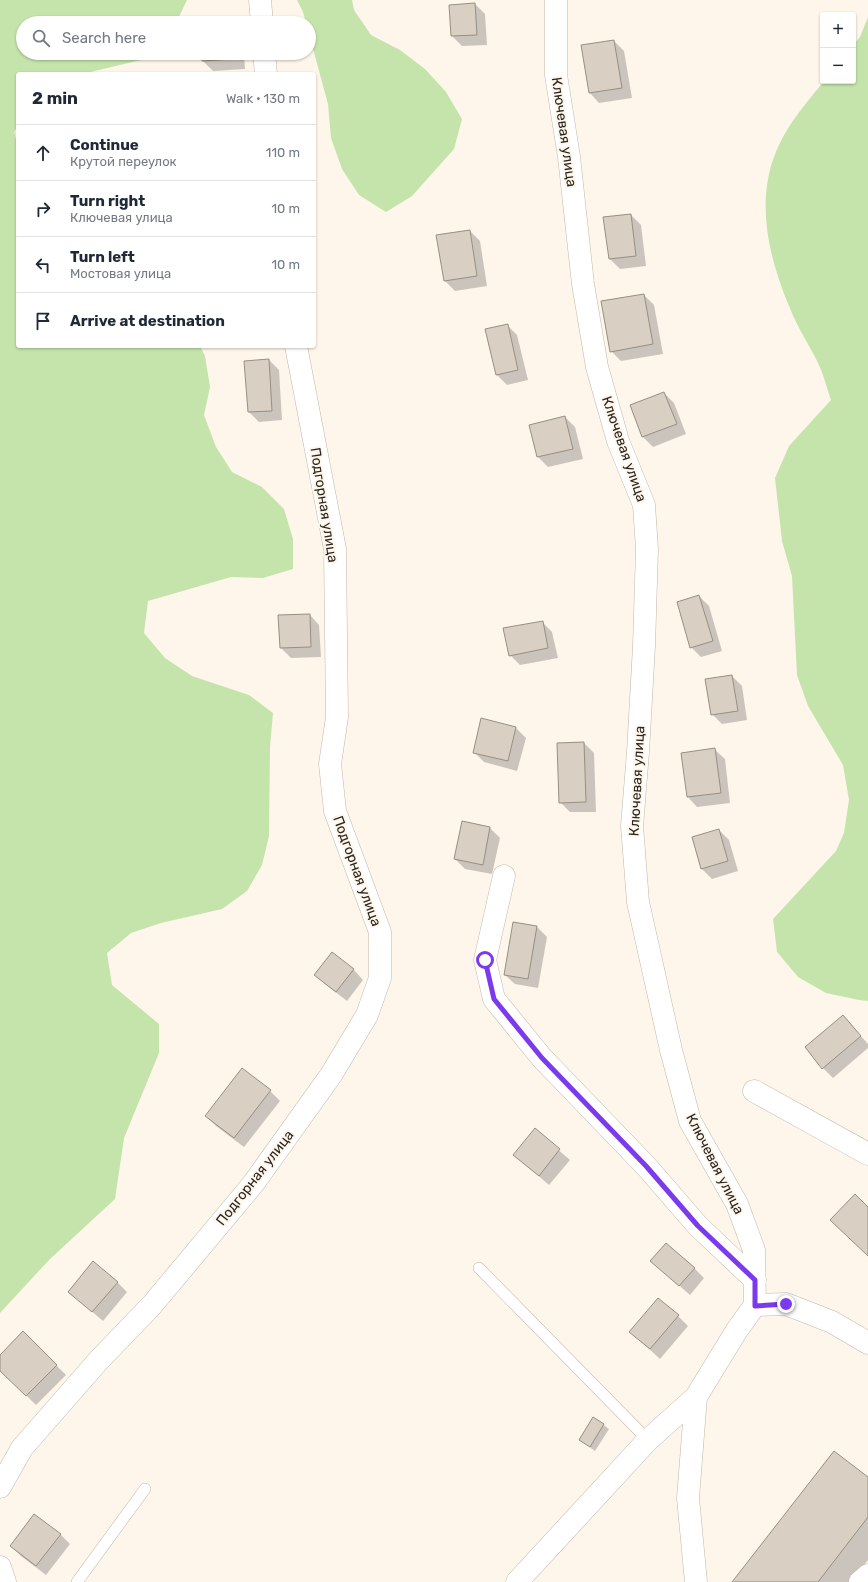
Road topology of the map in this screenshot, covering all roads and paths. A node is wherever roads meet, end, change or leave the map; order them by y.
1 (260, 0) edge
2 (556, 0) edge
3 (261, 16) edge
4 (265, 60) edge
5 (266, 72) edge
6 (296, 348) edge
7 (504, 876) dead end
8 (754, 1091) dead end
9 (868, 1154) edge
10 (479, 1268) dead end
11 (755, 1280) junction
12 (755, 1306) junction
13 (868, 1343) edge
14 (696, 1397) junction
15 (648, 1440) junction
16 (0, 1487) edge
17 (145, 1489) dead end
18 (0, 1567) edge
19 (868, 1575) edge
20 (6, 1582) edge
21 (77, 1582) edge
22 (517, 1582) edge
23 (696, 1582) edge
24 (860, 1582) edge

1 - 3 street
2 - 11 street, Ключевая улица
4 - 5 street
6 - 16 street, Подгорная улица
7 - 11 street
8 - 9 street
10 - 15 lane
11 - 12 street, Ключевая улица
12 - 13 street
12 - 14 street
14 - 15 street
14 - 23 street
15 - 22 street
17 - 21 lane
18 - 20 street
19 - 24 street

